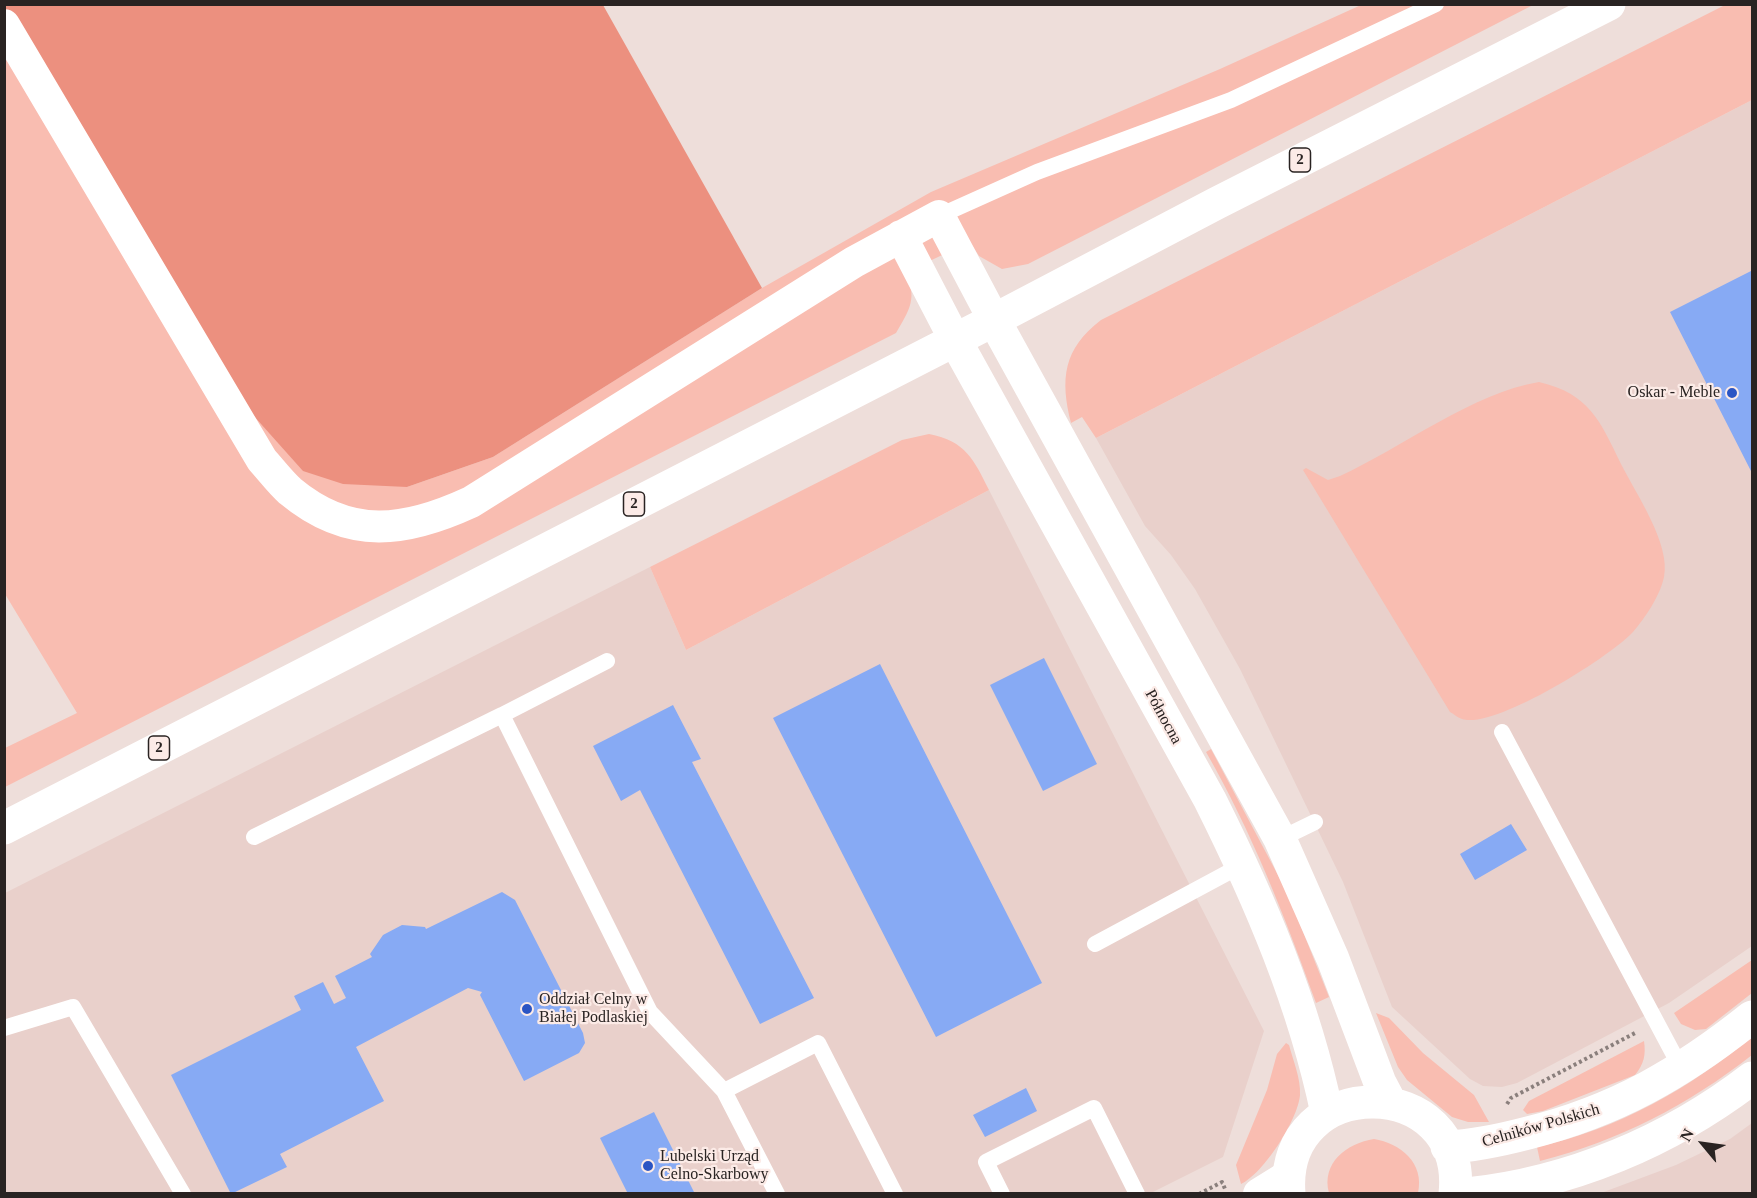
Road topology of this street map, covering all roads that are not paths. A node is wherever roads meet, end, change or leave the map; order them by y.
1 (1436, 4) edge
2 (1608, 4) edge
3 (4, 26) edge
4 (939, 216) junction
5 (901, 236) junction
6 (994, 320) junction
7 (956, 340) junction
8 (607, 661) dead end
9 (502, 715) junction
10 (1502, 732) dead end
11 (1315, 822) dead end
12 (4, 828) edge
13 (254, 837) dead end
14 (1280, 839) junction
15 (1242, 865) junction
16 (1095, 944) dead end
17 (1752, 1017) edge
18 (4, 1028) edge
19 (1682, 1070) junction
20 (1752, 1078) edge
21 (724, 1091) junction
22 (1390, 1102) junction
23 (1327, 1113) junction
24 (1447, 1147) junction
25 (1289, 1185) edge
26 (183, 1194) edge
27 (777, 1194) edge
28 (895, 1194) edge
29 (1002, 1194) edge
30 (1137, 1194) edge
31 (1259, 1194) edge
32 (1455, 1194) edge
33 (1467, 1194) edge

1 - 4 lane
2 - 6 main road, 2
3 - 5 street
4 - 5 street
4 - 6 street
5 - 7 street
6 - 7 main road
6 - 14 main road
7 - 12 main road, 2
7 - 15 main road, Północna
8 - 9 lane
9 - 13 lane
9 - 21 lane
10 - 19 lane
11 - 14 lane
14 - 22 main road
15 - 16 lane
15 - 23 main road, Północna
17 - 19 main road, Celników Polskich
18 - 26 lane
19 - 24 main road, Celników Polskich
20 - 33 main road
21 - 27 lane
21 - 28 lane
22 - 23 main road
22 - 24 main road
23 - 25 main road
24 - 32 main road
25 - 31 street
29 - 30 lane

